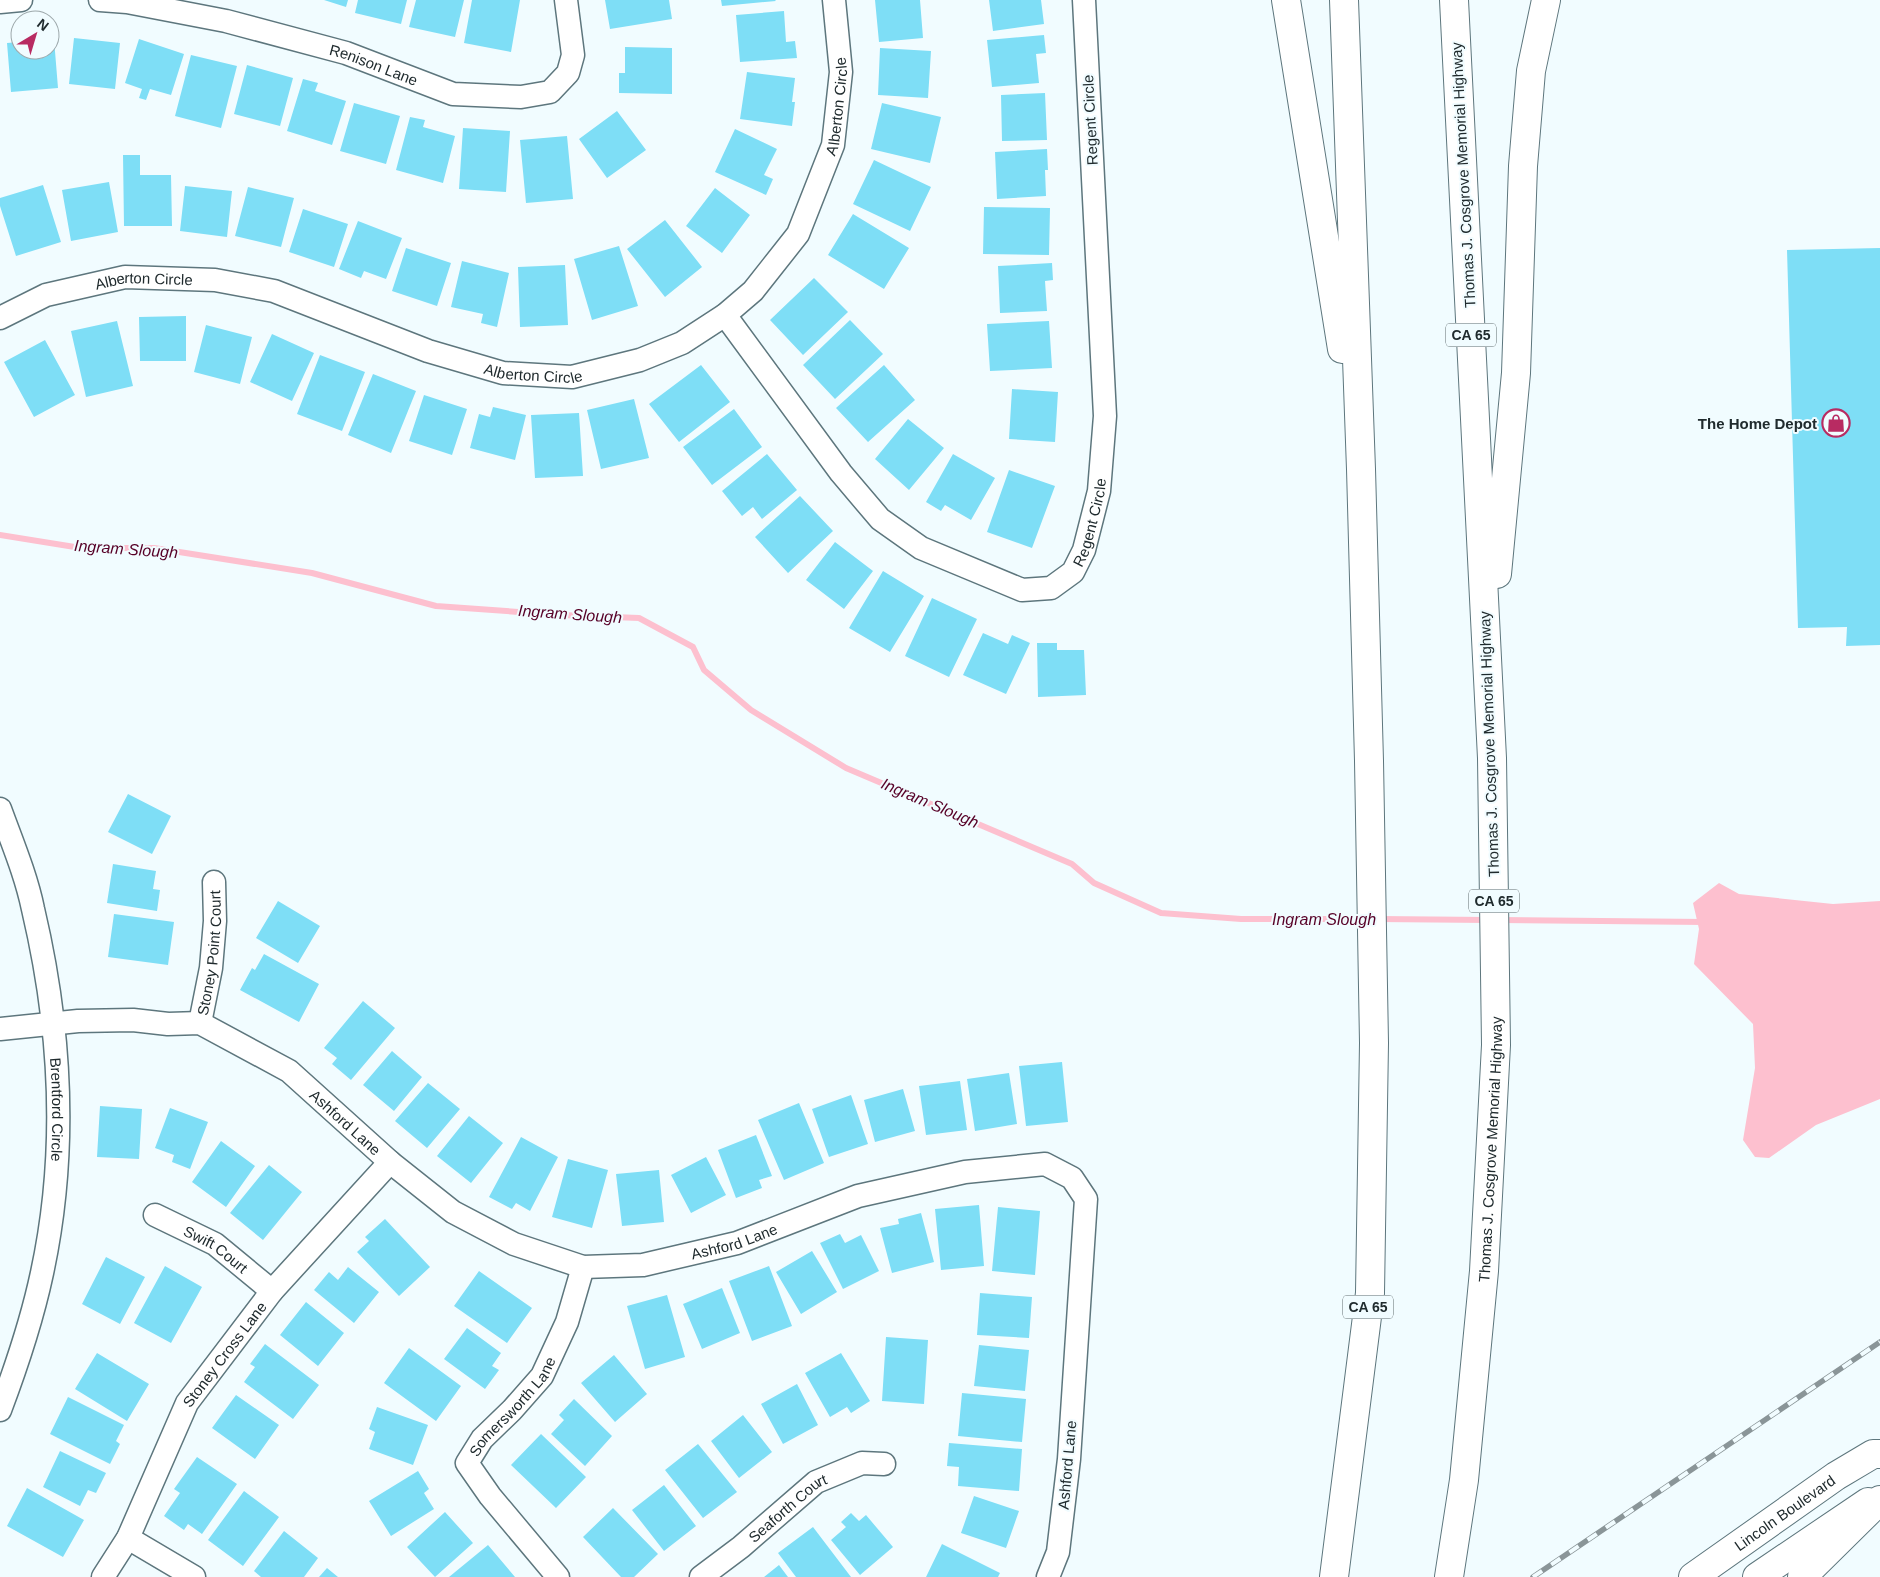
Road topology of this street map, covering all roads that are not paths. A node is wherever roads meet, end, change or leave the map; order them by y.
1 (21, 0) edge
2 (100, 0) edge
3 (566, 0) edge
4 (834, 0) edge
5 (1084, 0) edge
6 (1286, 0) edge
7 (1344, 0) edge
8 (1454, 0) edge
9 (1546, 0) edge
10 (0, 2) edge
11 (725, 315) junction
12 (0, 318) edge
13 (1361, 469) junction
14 (1488, 670) junction
15 (0, 809) edge
16 (214, 882) dead end
17 (53, 1023) junction
18 (200, 1023) junction
19 (0, 1029) edge
20 (390, 1162) junction
21 (155, 1215) dead end
22 (583, 1267) junction
23 (272, 1291) junction
24 (0, 1410) edge
25 (1880, 1454) edge
26 (884, 1464) dead end
27 (1880, 1495) edge
28 (1880, 1500) edge
29 (128, 1538) junction
30 (1335, 1573) edge
31 (103, 1577) edge
32 (194, 1577) edge
33 (558, 1577) edge
34 (701, 1577) edge
35 (1048, 1577) edge
36 (1449, 1577) edge
37 (1693, 1577) edge
38 (1757, 1577) edge
39 (1802, 1577) edge

1 - 10 street
2 - 3 street, Renison Lane
4 - 11 street, Alberton Circle
5 - 11 street, Regent Circle
6 - 13 main road
7 - 13 main road, CA 65
8 - 14 main road, Thomas J. Cosgrove Memorial Highway / CA 65
9 - 14 main road
11 - 12 street, Alberton Circle
13 - 30 main road, CA 65
14 - 36 main road, Thomas J. Cosgrove Memorial Highway / CA 65
15 - 17 street, Brentford Circle
16 - 18 street, Stoney Point Court
17 - 18 street
17 - 19 street
17 - 24 street, Brentford Circle
18 - 20 street, Ashford Lane
20 - 22 street, Ashford Lane
20 - 23 street, Stoney Cross Lane
21 - 23 street, Swift Court
22 - 33 street, Somersworth Lane
22 - 35 street, Ashford Lane
23 - 29 street, Stoney Cross Lane
25 - 37 main road, Lincoln Boulevard
26 - 34 street, Seaforth Court
27 - 38 main road
28 - 39 main road
29 - 31 street, Stoney Cross Lane
29 - 32 street

